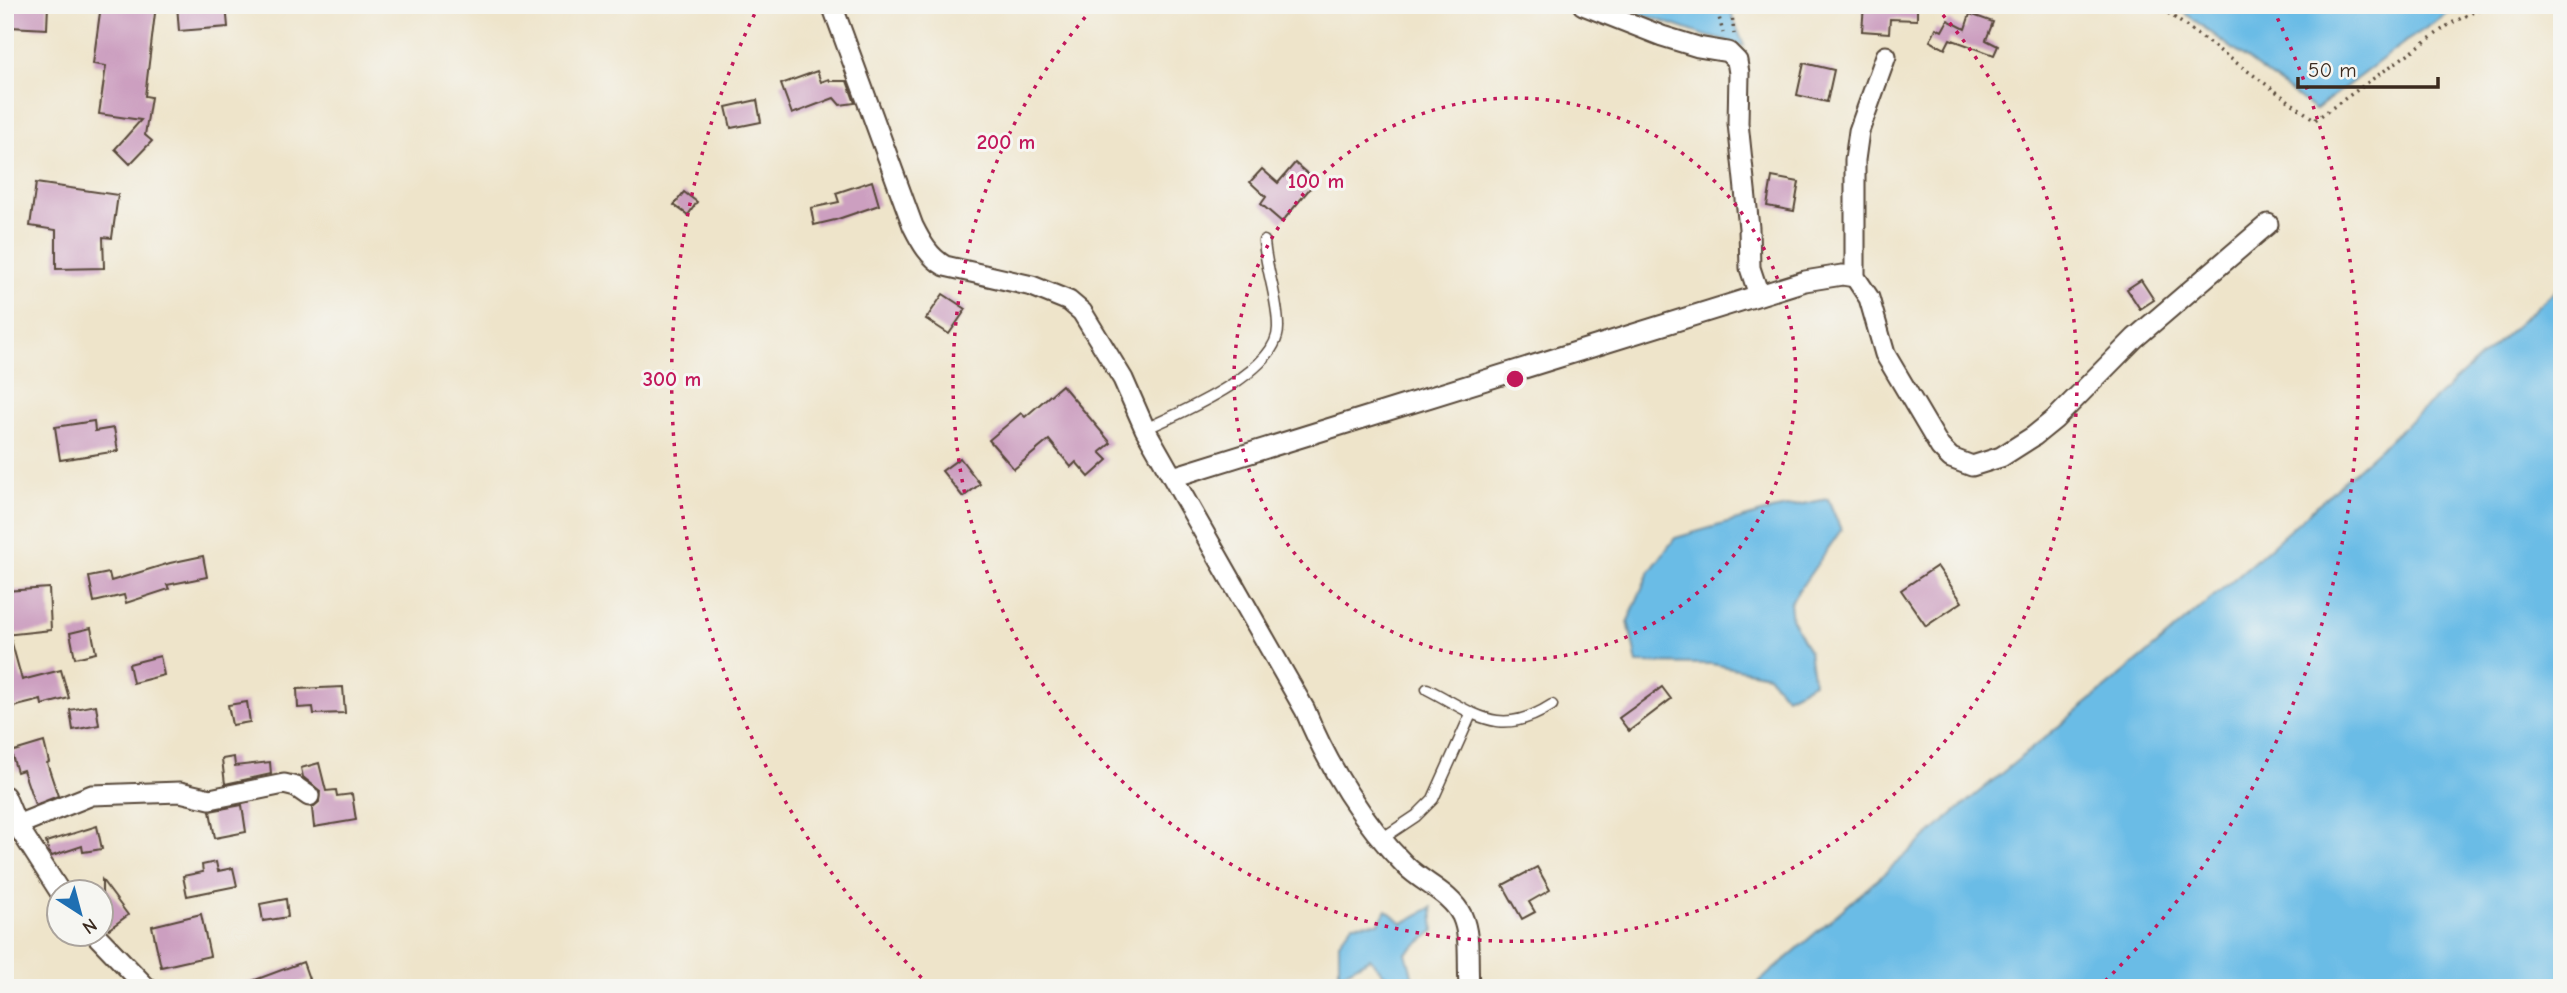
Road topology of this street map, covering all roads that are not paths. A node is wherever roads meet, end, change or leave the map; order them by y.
1 (832, 5) edge
2 (1584, 5) edge
3 (1886, 55) dead end
4 (2268, 224) dead end
5 (1264, 241) dead end
6 (1855, 277) junction
7 (1759, 295) junction
8 (1145, 429) junction
9 (1173, 477) junction
10 (1427, 689) dead end
11 (1552, 705) dead end
12 (1471, 714) junction
13 (5, 796) edge
14 (309, 796) dead end
15 (17, 825) junction
16 (1383, 838) junction
17 (52, 878) edge
18 (109, 948) edge
19 (1469, 984) dead end
20 (147, 988) edge

1 - 8 street
2 - 7 street
3 - 6 street
4 - 6 street
5 - 8 lane
6 - 7 street
7 - 9 street
8 - 9 street
9 - 16 street
10 - 12 lane
11 - 12 lane
12 - 16 lane
13 - 15 street
14 - 15 street
15 - 17 street
16 - 19 street
18 - 20 street

